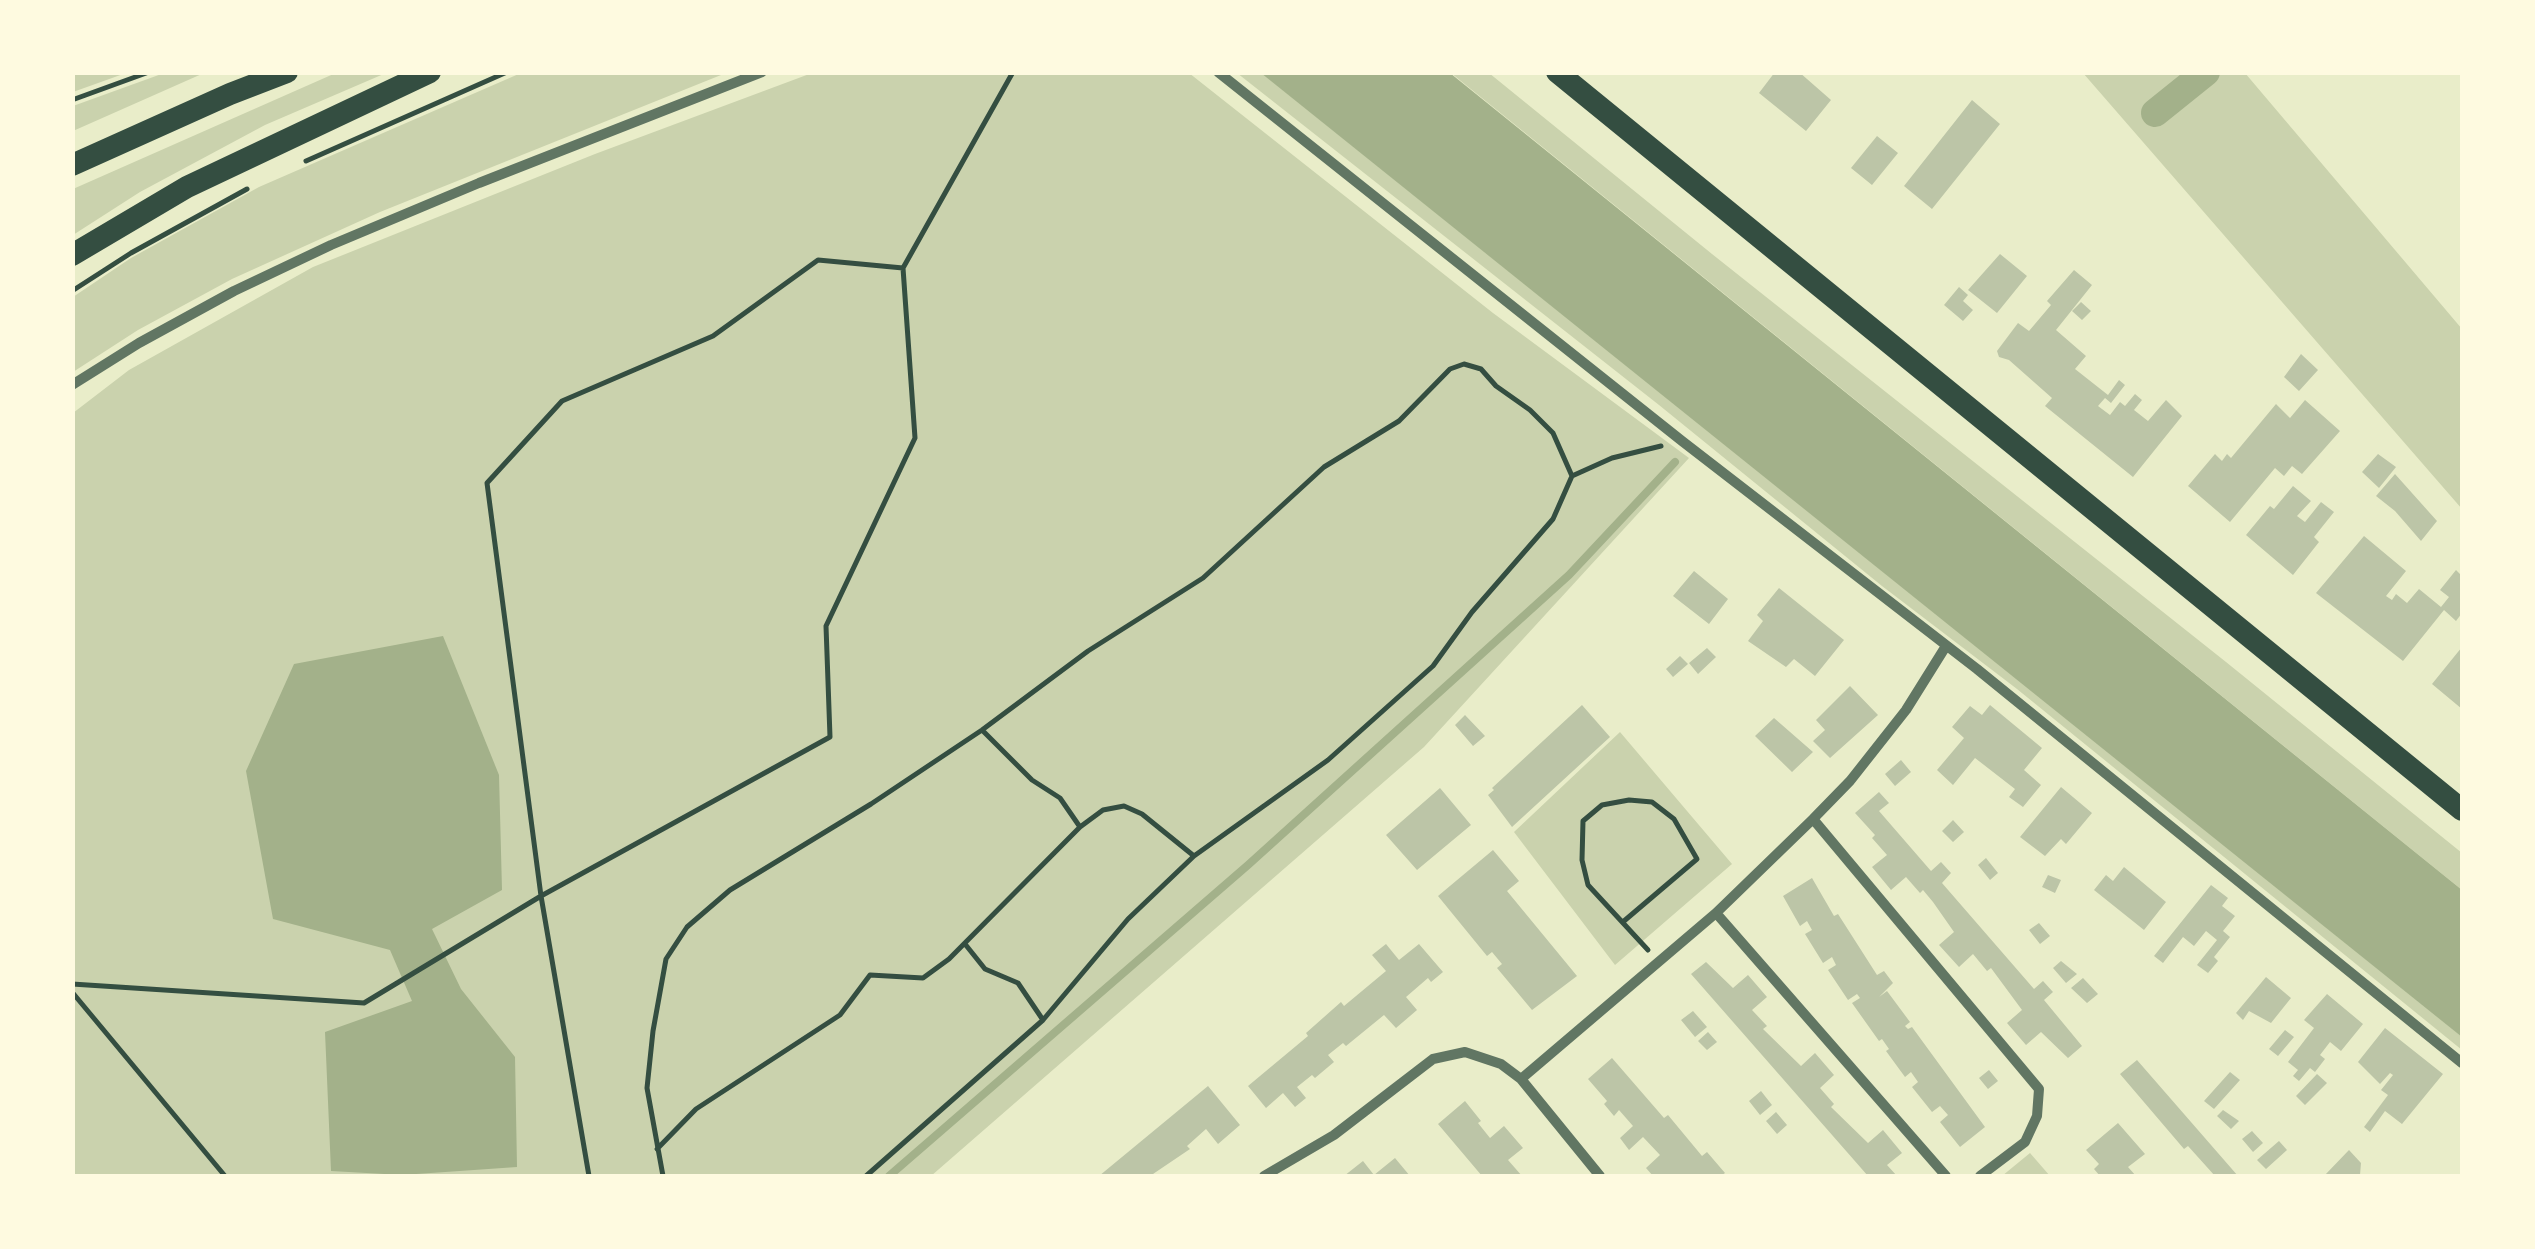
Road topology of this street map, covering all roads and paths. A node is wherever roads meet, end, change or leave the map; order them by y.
1 (149, 72) edge
2 (286, 72) edge
3 (430, 72) edge
4 (507, 72) edge
5 (762, 72) edge
6 (1013, 72) edge
7 (1218, 72) edge
8 (1557, 72) edge
9 (72, 100) edge
10 (72, 165) edge
11 (292, 167) dead end
12 (256, 183) dead end
13 (72, 256) edge
14 (903, 268) junction
15 (72, 291) edge
16 (72, 385) edge
17 (1682, 440) junction
18 (1572, 476) junction
19 (1946, 646) junction
20 (982, 730) junction
21 (2462, 810) edge
22 (1813, 820) junction
23 (1080, 827) junction
24 (1194, 856) junction
25 (541, 896) junction
26 (1716, 913) junction
27 (1624, 921) junction
28 (964, 943) junction
29 (1656, 960) junction
30 (72, 988) edge
31 (1043, 1020) junction
32 (2462, 1064) edge
33 (1521, 1078) junction
34 (657, 1149) junction
35 (225, 1176) edge
36 (589, 1176) edge
37 (662, 1176) edge
38 (866, 1176) edge
39 (1264, 1176) edge
40 (1600, 1176) edge
41 (1946, 1176) edge
42 (1980, 1176) edge

1 - 9 path
2 - 10 main road
3 - 13 main road
4 - 11 path
5 - 16 street
6 - 14 path
7 - 17 street
8 - 21 main road
12 - 15 path
14 - 25 path
14 - 25 path
17 - 18 path
17 - 19 street
18 - 20 path
18 - 24 path
19 - 22 street
19 - 32 street
20 - 23 path
20 - 34 path
22 - 26 street
22 - 42 street
23 - 24 path
23 - 28 path
24 - 31 path
25 - 30 path
25 - 36 path
26 - 29 street
26 - 41 street
27 - 27 path
27 - 29 path
28 - 31 path
28 - 34 path
29 - 33 street
30 - 35 path
31 - 38 path
33 - 39 street
33 - 40 street
34 - 37 path

